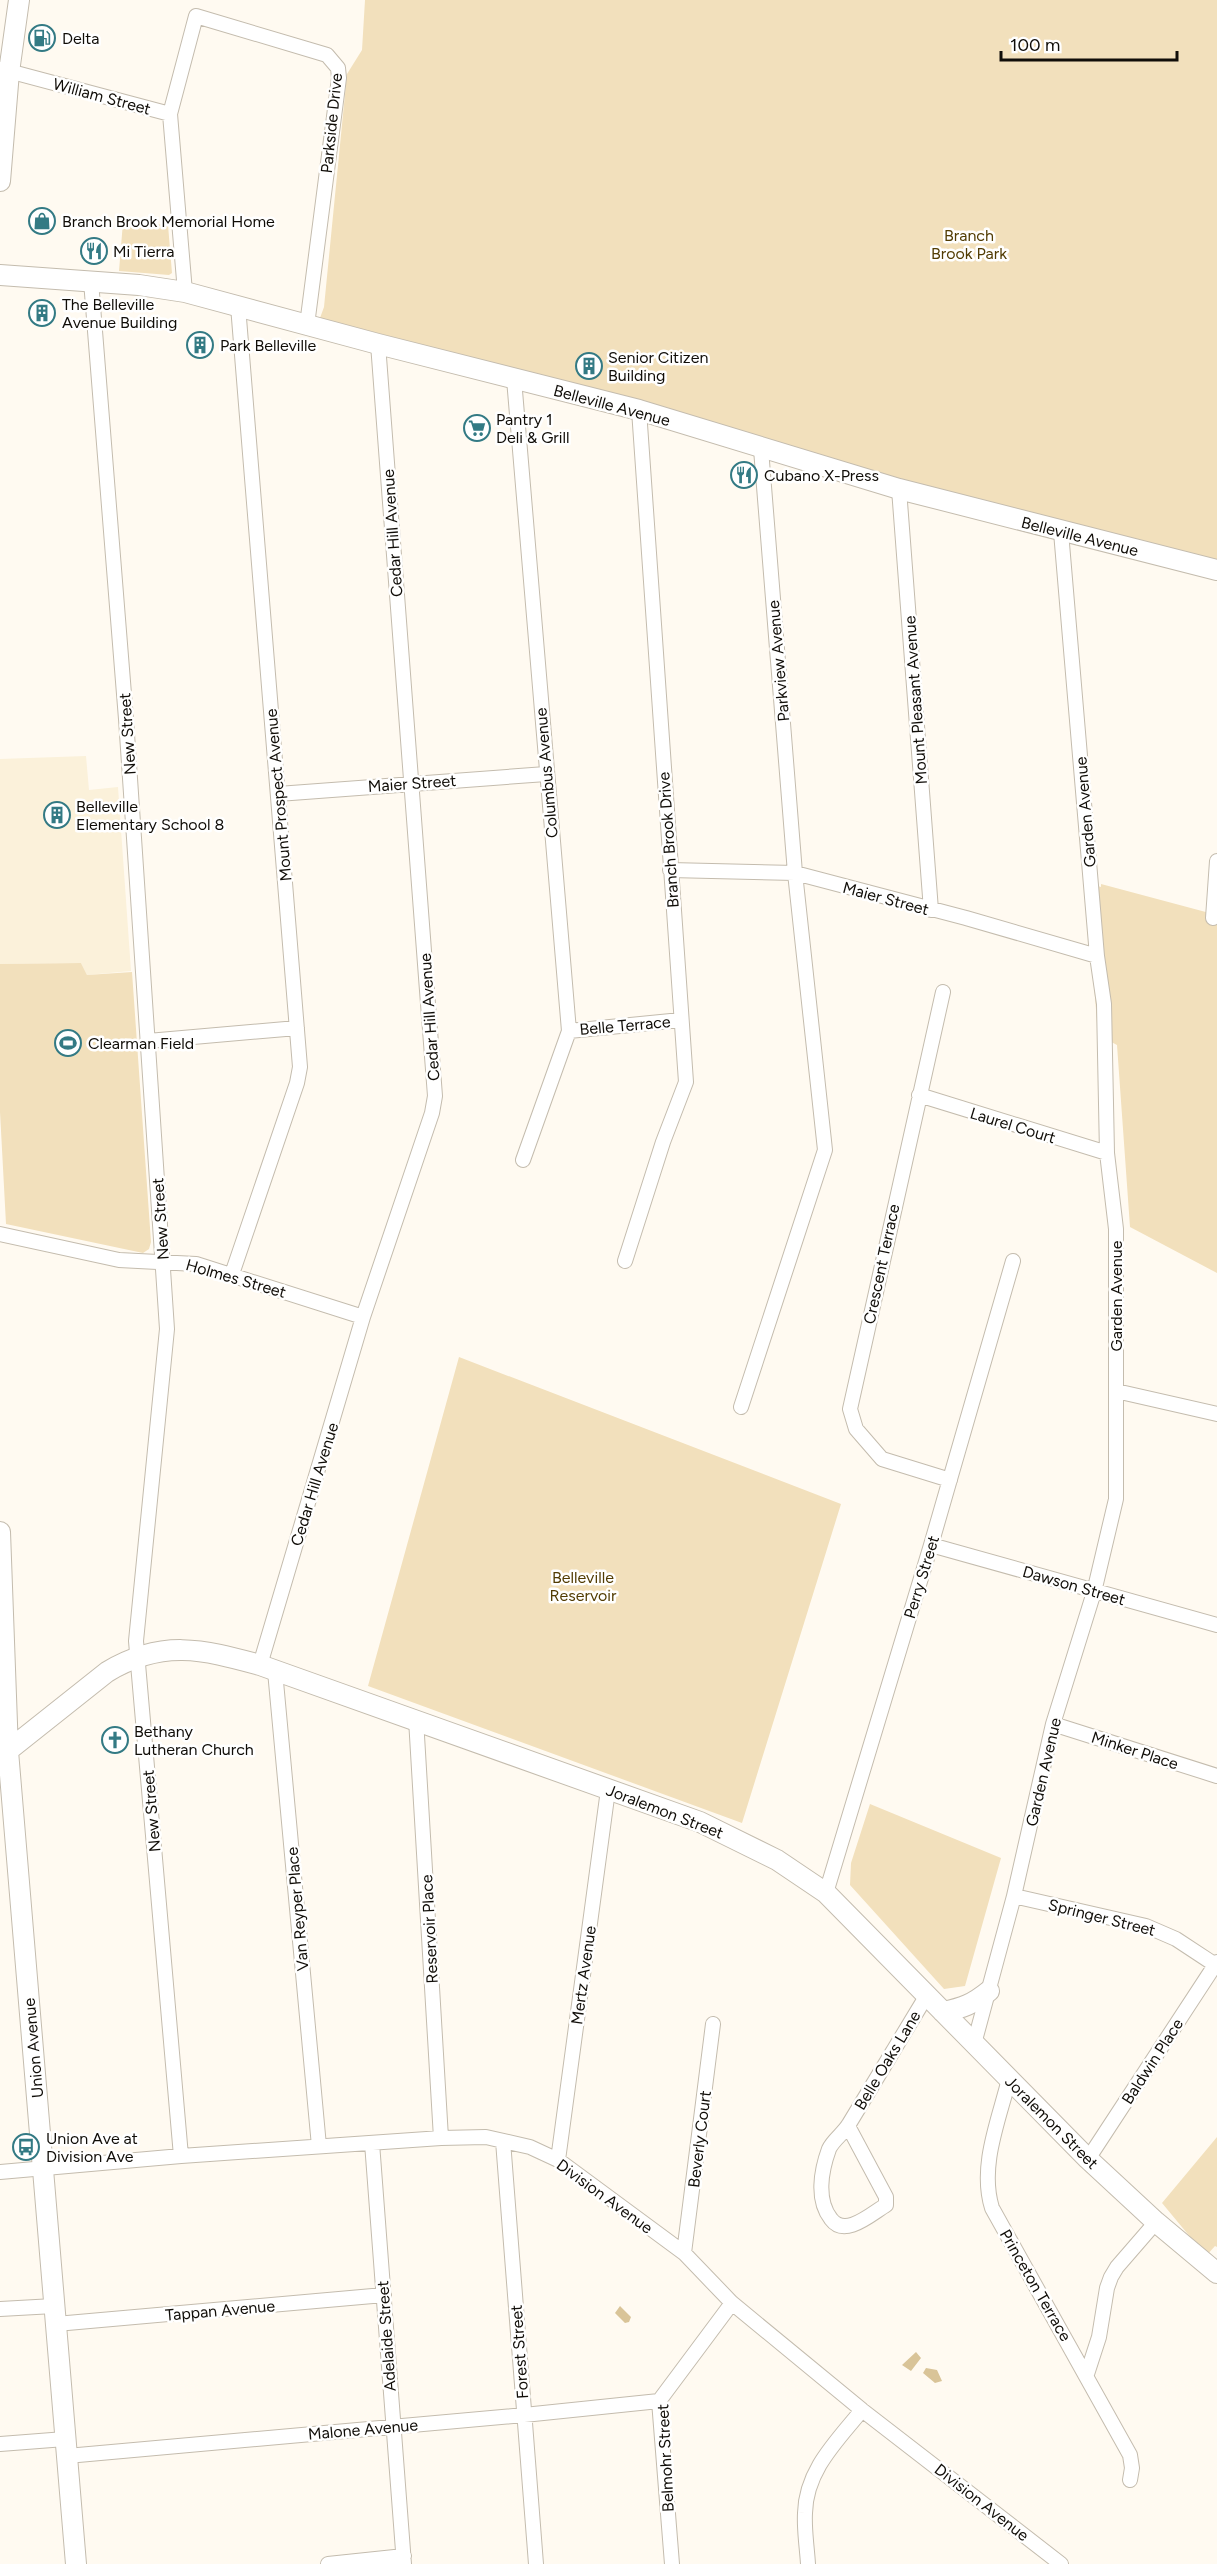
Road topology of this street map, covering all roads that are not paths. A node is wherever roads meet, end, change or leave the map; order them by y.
1 (19, 0) edge
2 (5, 70) edge
3 (170, 114) junction
4 (0, 181) edge
5 (0, 274) edge
6 (91, 281) junction
7 (185, 292) junction
8 (238, 306) junction
9 (308, 325) junction
10 (378, 345) junction
11 (514, 379) junction
12 (639, 410) junction
13 (761, 449) junction
14 (899, 489) junction
15 (1061, 532) junction
16 (1217, 570) edge
17 (546, 774) junction
18 (412, 783) junction
19 (278, 794) junction
20 (1217, 861) edge
21 (670, 870) junction
22 (795, 873) junction
23 (931, 910) junction
24 (1213, 918) dead end
25 (1097, 956) junction
26 (943, 992) dead end
27 (681, 1020) junction
28 (297, 1028) junction
29 (569, 1031) junction
30 (148, 1041) junction
31 (919, 1095) junction
32 (1107, 1153) junction
33 (523, 1160) dead end
34 (0, 1234) edge
35 (625, 1261) dead end
36 (1013, 1261) dead end
37 (163, 1262) junction
38 (232, 1274) junction
39 (363, 1317) junction
40 (1116, 1391) junction
41 (741, 1407) dead end
42 (1217, 1414) edge
43 (950, 1480) junction
44 (0, 1532) edge
45 (931, 1545) junction
46 (1094, 1592) junction
47 (1217, 1624) edge
48 (137, 1657) junction
49 (268, 1668) junction
50 (416, 1719) junction
51 (1053, 1724) junction
52 (4, 1754) edge
53 (1217, 1776) edge
54 (608, 1790) junction
55 (826, 1893) junction
56 (1014, 1896) junction
57 (1216, 1965) edge
58 (989, 1991) junction
59 (927, 1995) junction
60 (943, 2012) junction
61 (713, 2024) dead end
62 (974, 2044) junction
63 (1009, 2079) junction
64 (848, 2126) junction
65 (441, 2138) junction
66 (503, 2140) junction
67 (372, 2143) junction
68 (319, 2146) junction
69 (181, 2156) junction
70 (1088, 2159) junction
71 (558, 2160) junction
72 (44, 2169) junction
73 (0, 2172) edge
74 (1156, 2222) junction
75 (684, 2253) junction
76 (1217, 2273) edge
77 (384, 2295) junction
78 (732, 2303) junction
79 (0, 2309) edge
80 (55, 2315) junction
81 (1087, 2374) junction
82 (659, 2400) junction
83 (862, 2410) junction
84 (524, 2415) junction
85 (392, 2426) junction
86 (0, 2444) edge
87 (66, 2448) junction
88 (1130, 2480) dead end
89 (404, 2560) edge
90 (76, 2564) edge
91 (328, 2564) edge
92 (536, 2564) edge
93 (672, 2564) edge
94 (808, 2564) edge
95 (1061, 2564) edge

1 - 2 street
2 - 3 street, William Street
2 - 4 street
3 - 7 street, William Street
3 - 9 street, Parkside Drive
5 - 6 street, Belleville Avenue
6 - 7 street, Belleville Avenue
6 - 30 street, New Street
7 - 8 street, Belleville Avenue
8 - 9 street, Belleville Avenue
8 - 19 street, Mount Prospect Avenue
9 - 10 street, Belleville Avenue
10 - 11 street, Belleville Avenue
10 - 18 street, Cedar Hill Avenue
11 - 12 street, Belleville Avenue
11 - 17 street, Columbus Avenue
12 - 13 street, Belleville Avenue
12 - 21 street, Branch Brook Drive
13 - 14 street, Belleville Avenue
13 - 22 street, Parkview Avenue
14 - 15 street, Belleville Avenue
14 - 23 street, Mount Pleasant Avenue
15 - 16 street, Belleville Avenue
15 - 25 street, Garden Avenue
17 - 18 street, Maier Street
17 - 29 street, Columbus Avenue
18 - 19 street, Maier Street
18 - 39 street, Cedar Hill Avenue
19 - 28 street, Mount Prospect Avenue
20 - 24 street
21 - 22 street, Maier Street
21 - 27 street, Branch Brook Drive
22 - 23 street, Maier Street
22 - 41 street, Parkview Avenue
23 - 25 street, Maier Street
25 - 32 street, Garden Avenue
26 - 31 street, Crescent Terrace
27 - 29 street, Belle Terrace
27 - 35 street, Branch Brook Drive
28 - 30 street
28 - 38 street, Mount Prospect Avenue
29 - 33 street, Columbus Avenue
30 - 37 street, New Street
31 - 32 street, Laurel Court
31 - 43 street, Crescent Terrace
32 - 40 street, Garden Avenue
34 - 37 street, Holmes Street
36 - 43 street, Perry Street
37 - 38 street, Holmes Street
37 - 48 street, New Street
38 - 39 street, Holmes Street
39 - 49 street, Cedar Hill Avenue
40 - 42 street
40 - 46 street, Garden Avenue
43 - 45 street, Perry Street
44 - 52 street, Union Avenue
45 - 46 street, Dawson Street
45 - 55 street, Perry Street
46 - 47 street, Dawson Street
46 - 51 street, Garden Avenue
48 - 49 street, Joralemon Street
48 - 52 street, Joralemon Street
48 - 69 street, New Street
49 - 50 street, Joralemon Street
49 - 68 street, Van Reyper Place
50 - 54 street, Joralemon Street
50 - 65 street, Reservoir Place
51 - 53 street, Minker Place
51 - 56 street, Garden Avenue
52 - 72 street, Union Avenue
54 - 55 street, Joralemon Street
54 - 71 street, Mertz Avenue
55 - 59 street, Joralemon Street
56 - 57 street, Springer Street
56 - 58 street, Garden Avenue
57 - 70 street, Baldwin Place
58 - 60 street
58 - 62 street, Garden Avenue
59 - 60 street, Joralemon Street
59 - 64 street, Belle Oaks Lane
60 - 62 street, Joralemon Street
61 - 75 street, Beverly Court
62 - 63 street, Joralemon Street
63 - 70 street, Joralemon Street
63 - 81 street, Princeton Terrace
64 - 64 street, Belle Oaks Lane
65 - 66 street, Division Avenue
65 - 67 street, Division Avenue
66 - 71 street, Division Avenue
66 - 84 street, Forest Street
67 - 68 street, Division Avenue
67 - 77 street, Adelaide Street
68 - 69 street, Division Avenue
69 - 72 street, Division Avenue
70 - 74 street, Joralemon Street
71 - 75 street, Division Avenue
72 - 73 street, Division Avenue
72 - 80 street, Union Avenue
74 - 76 street, Joralemon Street
74 - 81 street
75 - 78 street, Division Avenue
77 - 80 street, Tappan Avenue
77 - 85 street, Adelaide Street
78 - 82 street, Belmohr Street
78 - 83 street, Division Avenue
79 - 80 street, Tappan Avenue
80 - 87 street, Union Avenue
81 - 88 street, Princeton Terrace
82 - 84 street, Malone Avenue
82 - 93 street, Belmohr Street
83 - 94 street
83 - 95 street, Division Avenue
84 - 85 street, Malone Avenue
84 - 92 street, Forest Street
85 - 87 street, Malone Avenue
85 - 89 street, Adelaide Street
86 - 87 street, Malone Avenue
87 - 90 street, Union Avenue
89 - 91 street

